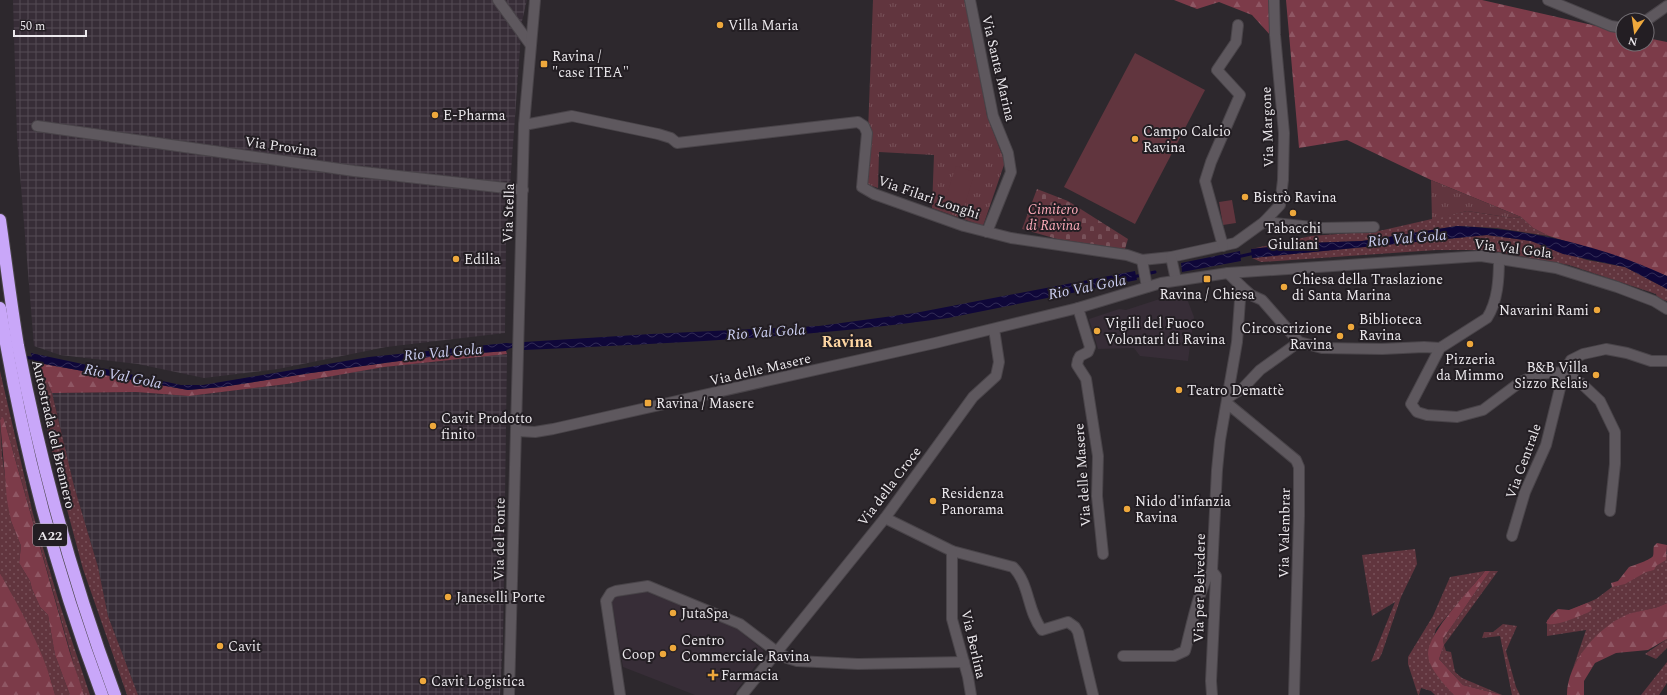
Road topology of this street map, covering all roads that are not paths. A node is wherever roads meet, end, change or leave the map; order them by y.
1 (498, 0) edge
2 (535, 0) edge
3 (970, 0) edge
4 (1274, 0) edge
5 (1548, 0) edge
6 (1667, 6) edge
7 (1655, 14) edge
8 (1238, 25) dead end
9 (1615, 27) edge
10 (530, 44) junction
11 (524, 125) junction
12 (37, 126) dead end
13 (523, 190) junction
14 (0, 220) edge
15 (1264, 222) junction
16 (1374, 228) dead end
17 (987, 232) junction
18 (1245, 237) joint
19 (1223, 246) junction
20 (1499, 258) junction
21 (1173, 269) junction
22 (1228, 273) junction
23 (1144, 274) junction
24 (1241, 286) junction
25 (0, 308) edge
26 (1078, 308) junction
27 (1667, 309) edge
28 (994, 328) junction
29 (1299, 342) junction
30 (1440, 348) junction
31 (1667, 361) edge
32 (1564, 372) junction
33 (1228, 400) junction
34 (517, 431) junction
35 (1610, 511) dead end
36 (885, 518) junction
37 (1512, 536) dead end
38 (952, 551) junction
39 (1102, 554) dead end
40 (1212, 571) junction
41 (777, 652) junction
42 (1123, 656) dead end
43 (964, 662) junction
44 (102, 695) edge
45 (115, 695) edge
46 (509, 695) edge
47 (620, 695) edge
48 (742, 695) edge
49 (971, 695) edge
50 (1093, 695) edge
51 (1212, 695) edge
52 (1294, 695) edge

1 - 10 street
2 - 10 street, Via Stella
3 - 17 street, Via Santa Marina
4 - 15 street, Via Margone
5 - 9 street
6 - 7 street
8 - 19 street
10 - 11 street, Via Stella
11 - 13 street, Via Stella
11 - 17 street, Via Filari Longhi
12 - 13 street, Via Provina
13 - 34 street, Via Stella
14 - 45 highway, Autostrada del Brennero / A22
15 - 16 street
15 - 18 street, Via Margone
17 - 23 street, Via Filari Longhi
18 - 19 street, Via Filari Longhi
19 - 21 street, Via Filari Longhi
20 - 22 street, Via Val Gola
20 - 27 street, Via Val Gola
20 - 30 street
21 - 22 street, Via delle Masere
21 - 23 street, Via Filari Longhi
21 - 23 street, Via delle Masere
22 - 24 street
23 - 26 street, Via delle Masere
24 - 29 street
24 - 33 street, Via per Belvedere
25 - 44 highway, Autostrada del Brennero / A22
26 - 28 street, Via delle Masere
26 - 39 street, Via delle Masere
28 - 34 street, Via delle Masere
28 - 36 street, Via della Croce
29 - 30 street
29 - 33 street
30 - 32 street
31 - 32 street, Via Centrale
32 - 35 street
32 - 37 street, Via Centrale
33 - 40 street, Via per Belvedere
33 - 52 street, Via Valembrar
34 - 46 street, Via del Ponte
36 - 38 street
36 - 41 street, Via della Croce
38 - 43 street, Via Berlina
38 - 50 street
40 - 42 street
40 - 51 street, Via per Belvedere
41 - 43 street
41 - 47 street
41 - 48 street, Via della Croce
43 - 49 street, Via Berlina

